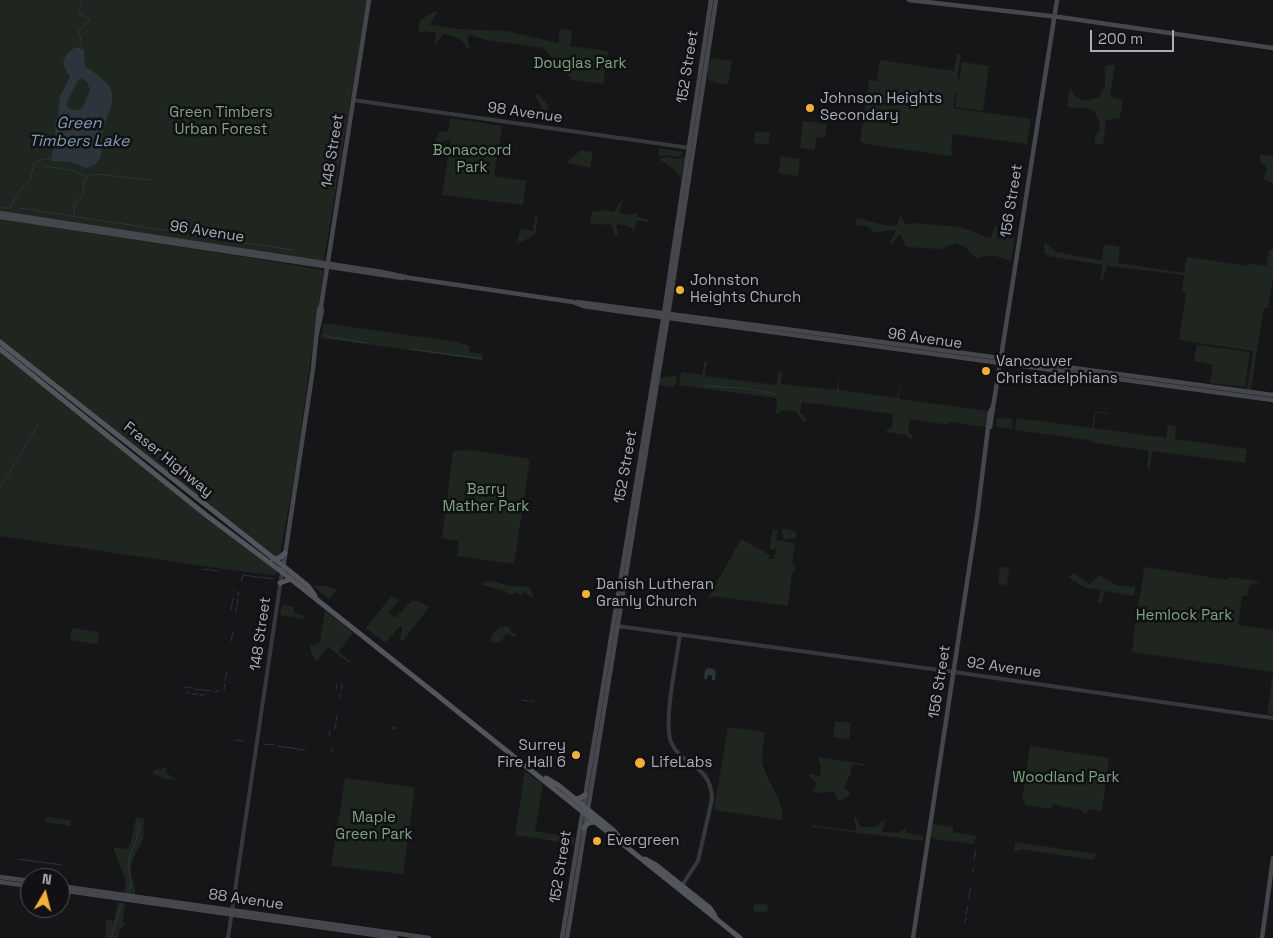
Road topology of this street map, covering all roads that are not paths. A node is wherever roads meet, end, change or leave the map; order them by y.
1 (369, 0) edge
2 (711, 0) edge
3 (716, 0) edge
4 (909, 0) edge
5 (1057, 0) edge
6 (1054, 17) junction
7 (1273, 48) edge
8 (353, 100) junction
9 (691, 148) junction
10 (0, 213) edge
11 (0, 217) edge
12 (328, 266) junction
13 (666, 315) junction
14 (755, 325) junction
15 (749, 328) junction
16 (0, 342) edge
17 (915, 346) junction
18 (0, 349) edge
19 (909, 350) junction
20 (1001, 360) junction
21 (1105, 372) junction
22 (1081, 373) junction
23 (1273, 396) edge
24 (1273, 400) edge
25 (285, 553) junction
26 (273, 559) junction
27 (282, 569) junction
28 (292, 579) junction
29 (280, 583) junction
30 (318, 601) junction
31 (615, 626) junction
32 (680, 634) junction
33 (954, 672) junction
34 (1273, 718) edge
35 (594, 754) junction
36 (526, 766) junction
37 (585, 795) junction
38 (574, 798) junction
39 (585, 810) junction
40 (596, 822) junction
41 (584, 828) junction
42 (624, 844) junction
43 (1273, 858) edge
44 (0, 877) edge
45 (20, 880) edge
46 (0, 882) edge
47 (20, 885) edge
48 (681, 887) junction
49 (70, 888) edge
50 (70, 891) edge
51 (232, 914) junction
52 (228, 938) edge
53 (396, 938) edge
54 (429, 938) edge
55 (562, 938) edge
56 (567, 938) edge
57 (740, 938) edge
58 (914, 938) edge
59 (1262, 938) edge

1 - 8 main road, 148 Street
2 - 9 main road, 152 Street
3 - 9 main road, 152 Street
4 - 6 main road
5 - 6 main road, 156 Street
6 - 7 main road
6 - 20 main road, 156 Street
8 - 9 street, 98 Avenue
8 - 12 main road, 148 Street
9 - 13 main road, 152 Street
10 - 12 main road, 96 Avenue
11 - 12 main road, 96 Avenue
12 - 13 main road, 96 Avenue
12 - 25 main road, 148 Street
13 - 14 main road, 96 Avenue
13 - 15 main road, 96 Avenue
13 - 31 main road, 152 Street
14 - 15 main road
14 - 17 main road, 96 Avenue
15 - 19 main road, 96 Avenue
16 - 26 main road, Fraser Highway
17 - 19 main road
17 - 20 main road, 96 Avenue
18 - 27 main road, Fraser Highway
19 - 20 main road, 96 Avenue
20 - 21 main road, 96 Avenue
20 - 22 main road, 96 Avenue
20 - 33 main road, 156 Street
21 - 22 main road
21 - 23 main road, 96 Avenue
22 - 24 main road, 96 Avenue
25 - 26 main road
25 - 27 main road, 148 Street
26 - 27 main road, Fraser Highway
27 - 28 main road, Fraser Highway
27 - 29 street, 148 Street
27 - 30 main road, Fraser Highway
28 - 29 main road
28 - 30 main road, Fraser Highway
29 - 51 street, 148 Street
30 - 36 main road, Fraser Highway
31 - 32 street, 92 Avenue
31 - 35 main road, 152 Street
32 - 33 street, 92 Avenue
32 - 48 street
33 - 34 street, 92 Avenue
33 - 58 main road, 156 Street
35 - 37 main road, 152 Street
35 - 39 main road, 152 Street
36 - 38 main road, Fraser Highway
36 - 39 main road, Fraser Highway
37 - 38 main road
37 - 39 main road, 152 Street
38 - 39 main road, Fraser Highway
39 - 40 main road, Fraser Highway
39 - 41 main road, 152 Street
39 - 42 main road, Fraser Highway
39 - 55 main road, 152 Street
40 - 41 main road
40 - 42 main road, Fraser Highway
41 - 56 main road, 152 Street
42 - 48 main road, Fraser Highway
43 - 59 main road
44 - 45 main road
46 - 47 main road
48 - 57 main road, Fraser Highway
49 - 51 main road, 88 Avenue
50 - 51 main road, 88 Avenue
51 - 52 street, 148 Street
51 - 53 main road, 88 Avenue
51 - 54 main road, 88 Avenue

